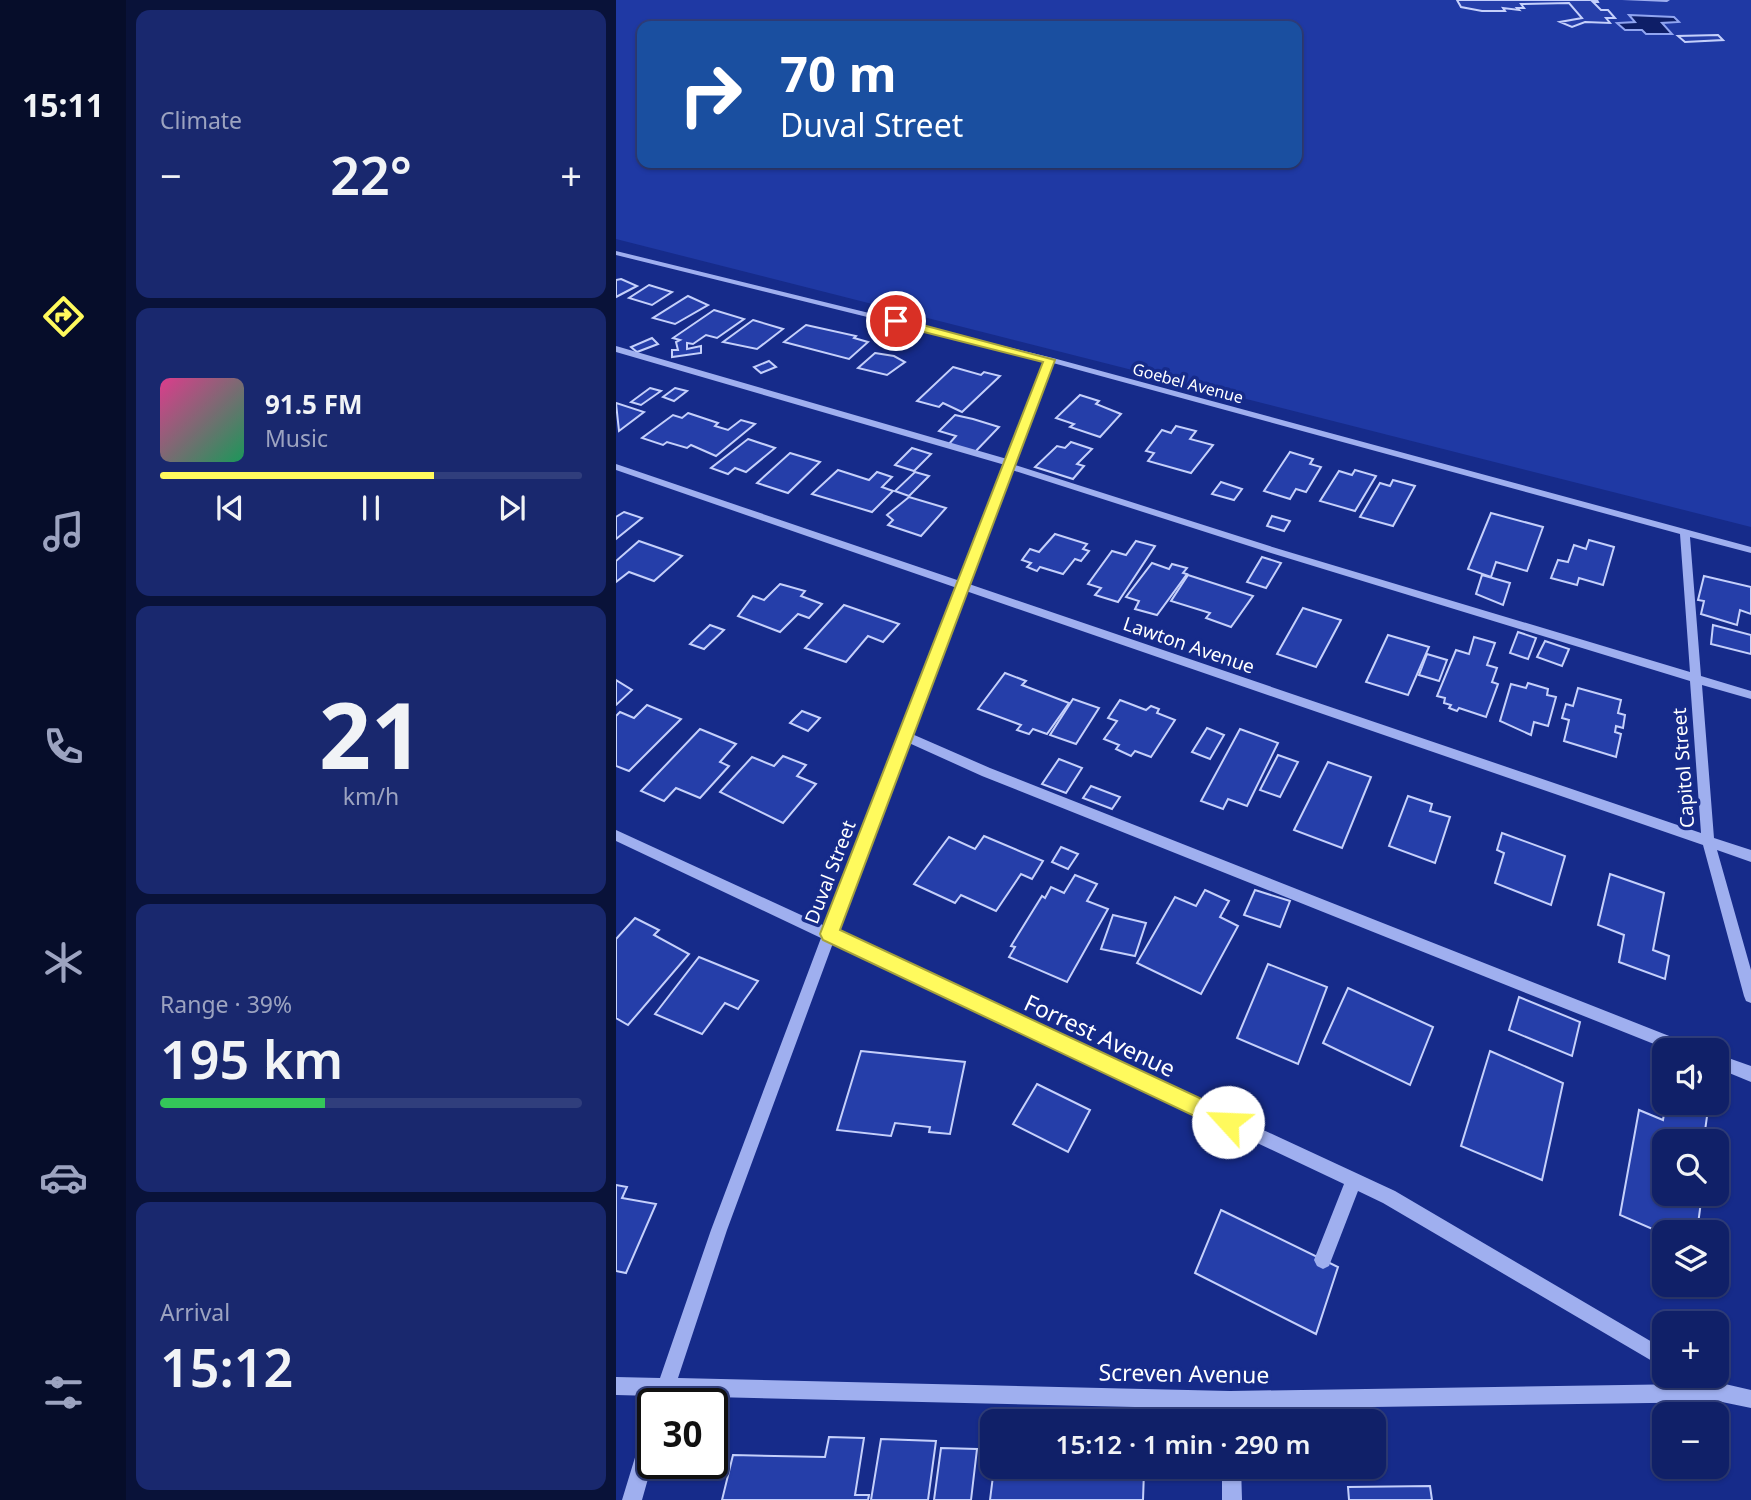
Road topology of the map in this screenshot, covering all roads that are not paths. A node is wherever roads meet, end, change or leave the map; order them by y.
1 (1625, 0) edge
2 (1667, 0) edge
3 (616, 253) edge
4 (616, 349) edge
5 (1049, 360) junction
6 (1010, 465) junction
7 (616, 467) edge
8 (1685, 532) junction
9 (1751, 550) edge
10 (963, 587) junction
11 (1696, 679) junction
12 (1751, 695) edge
13 (905, 736) junction
14 (616, 835) edge
15 (1708, 841) junction
16 (1751, 856) edge
17 (829, 934) junction
18 (1751, 996) edge
19 (1657, 1038) edge
20 (1729, 1066) edge
21 (1751, 1074) edge
22 (1354, 1181) junction
23 (1323, 1260) dead end
24 (1652, 1352) edge
25 (616, 1386) edge
26 (664, 1388) edge
27 (1714, 1388) edge
28 (637, 1390) edge
29 (1723, 1393) junction
30 (728, 1396) edge
31 (1751, 1399) edge
32 (1230, 1400) junction
33 (1230, 1409) edge
34 (638, 1479) edge
35 (1231, 1479) edge
36 (632, 1500) edge
37 (1232, 1500) edge

1 - 2 street
3 - 5 street, Goebel Avenue
4 - 6 lane
5 - 6 street, Duval Street
5 - 8 street, Goebel Avenue
6 - 10 street, Duval Street
6 - 11 street
7 - 10 street, Lawton Avenue
8 - 9 street, Goebel Avenue
8 - 11 street, Capitol Street
10 - 13 street, Duval Street
10 - 15 street, Lawton Avenue
11 - 12 street
11 - 15 street, Capitol Street
13 - 17 street, Duval Street
13 - 19 street
14 - 17 street, Forrest Avenue
15 - 16 street, Lawton Avenue
15 - 18 street, Capitol Street
17 - 22 street, Forrest Avenue
17 - 26 street, Duval Street
20 - 21 street
22 - 23 street
22 - 24 street, Forrest Avenue
25 - 28 street, Screven Avenue
27 - 29 street
29 - 31 street, Screven Avenue
29 - 32 street, Screven Avenue
30 - 32 street, Screven Avenue
32 - 33 street
34 - 36 street
35 - 37 street

